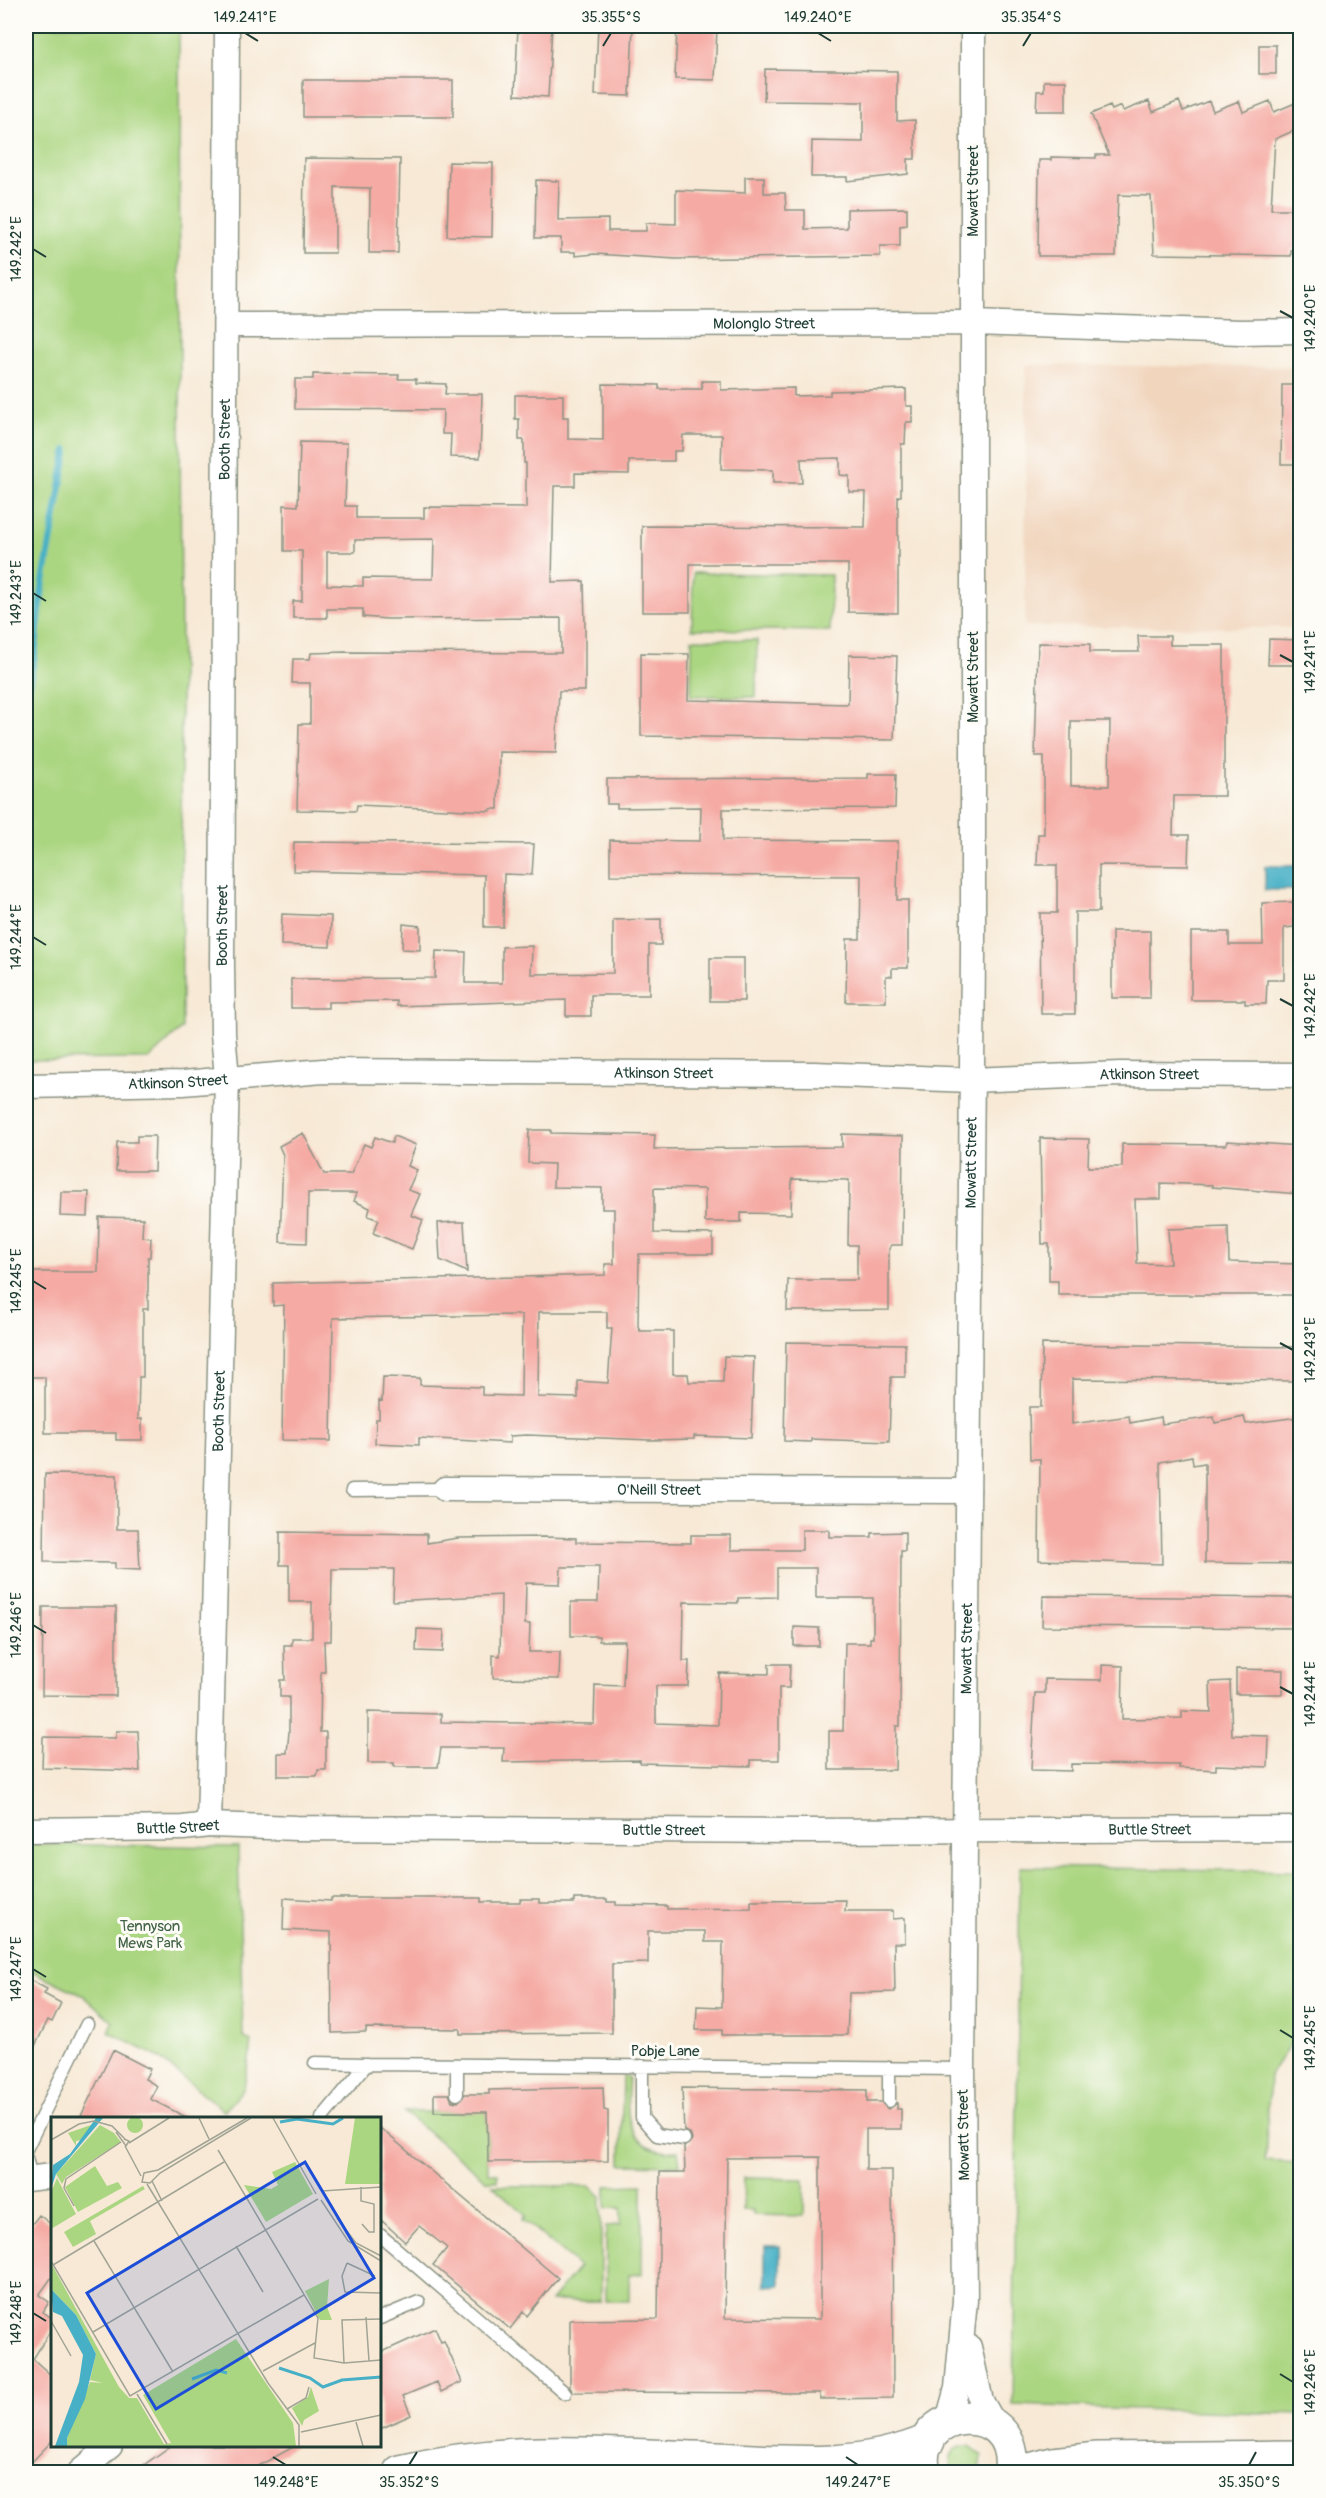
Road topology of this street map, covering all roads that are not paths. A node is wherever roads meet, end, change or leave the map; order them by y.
1 (227, 26) edge
2 (973, 26) edge
3 (973, 323) junction
4 (227, 326) junction
5 (1300, 331) edge
6 (1300, 1075) edge
7 (228, 1077) junction
8 (970, 1080) junction
9 (26, 1086) edge
10 (445, 1489) joint
11 (352, 1490) dead end
12 (968, 1491) junction
13 (209, 1825) junction
14 (1300, 1829) edge
15 (26, 1830) edge
16 (966, 1832) junction
17 (87, 2024) dead end
18 (315, 2063) dead end
19 (367, 2064) junction
20 (457, 2065) junction
21 (642, 2066) junction
22 (889, 2068) junction
23 (963, 2069) junction
24 (457, 2094) dead end
25 (889, 2102) dead end
26 (323, 2117) edge
27 (684, 2139) dead end
28 (26, 2149) edge
29 (381, 2236) edge
30 (964, 2300) junction
31 (419, 2302) dead end
32 (381, 2318) edge
33 (565, 2393) dead end
34 (1000, 2432) junction
35 (933, 2445) edge
36 (108, 2447) edge
37 (1300, 2457) edge
38 (1097, 2459) junction
39 (1173, 2465) edge
40 (80, 2472) edge
41 (400, 2472) edge
42 (1011, 2472) edge
43 (1023, 2472) edge

1 - 4 street, Booth Street
2 - 3 street, Mowatt Street
3 - 4 street, Molonglo Street
3 - 5 street, Molonglo Street
3 - 8 street, Mowatt Street
4 - 7 street, Booth Street
6 - 8 street, Atkinson Street
7 - 8 street, Atkinson Street
7 - 9 street, Atkinson Street
7 - 13 street, Booth Street
8 - 12 street, Mowatt Street
10 - 11 lane, O'Neill Street
10 - 12 street, O'Neill Street
12 - 16 street, Mowatt Street
13 - 15 street, Buttle Street
13 - 16 street, Buttle Street
14 - 16 street, Buttle Street
16 - 23 street, Mowatt Street
17 - 28 lane
18 - 19 lane, Pobje Lane
19 - 20 lane, Pobje Lane
19 - 26 lane
20 - 21 lane, Pobje Lane
20 - 24 lane
21 - 22 lane, Pobje Lane
21 - 27 lane
22 - 23 lane, Pobje Lane
22 - 25 lane
23 - 30 street, Mowatt Street
29 - 33 lane
30 - 34 street, Mowatt Street
30 - 35 street, Mowatt Street
31 - 32 lane
34 - 35 main road
34 - 38 main road
34 - 42 main road
35 - 41 main road
36 - 40 street
37 - 39 main road
38 - 39 main road
38 - 43 main road

